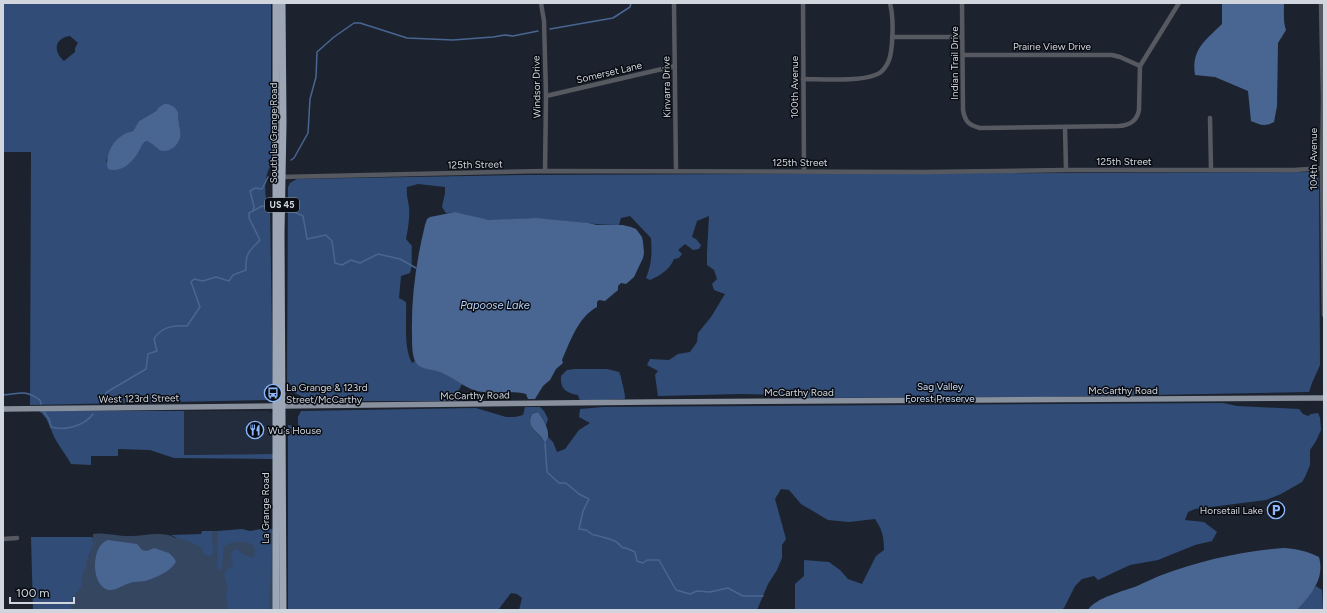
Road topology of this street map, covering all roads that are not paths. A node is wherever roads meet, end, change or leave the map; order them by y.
1 (276, 3) edge
2 (282, 3) edge
3 (541, 3) edge
4 (674, 3) edge
5 (803, 3) edge
6 (890, 3) edge
7 (962, 3) edge
8 (1179, 3) edge
9 (1322, 3) edge
10 (1323, 29) edge
11 (892, 37) junction
12 (962, 37) junction
13 (963, 55) junction
14 (675, 66) junction
15 (1140, 66) junction
16 (803, 80) junction
17 (546, 96) junction
18 (1323, 99) edge
19 (1210, 118) dead end
20 (1065, 127) junction
21 (1323, 168) edge
22 (1210, 169) junction
23 (1066, 170) junction
24 (545, 171) junction
25 (676, 171) junction
26 (804, 171) junction
27 (279, 177) junction
28 (1324, 315) edge
29 (1324, 398) edge
30 (275, 406) junction
31 (283, 406) junction
32 (3, 409) edge
33 (16, 538) dead end
34 (3, 539) edge
35 (276, 610) edge
36 (283, 610) edge

1 - 27 highway, South La Grange Road / US 45
2 - 27 highway, South La Grange Road / US 45
3 - 17 street, Windsor Drive
4 - 14 street, Kinvarra Drive
5 - 16 street, 100th Avenue
6 - 11 street
7 - 12 street, Indian Trail Drive
8 - 15 street
9 - 10 street, 104th Avenue
10 - 18 street, 104th Avenue
11 - 12 street
11 - 16 street
12 - 13 street, Indian Trail Drive
13 - 15 street, Prairie View Drive
13 - 20 street, Indian Trail Drive
14 - 17 street, Somerset Lane
14 - 25 street, Kinvarra Drive
15 - 20 street
16 - 26 street, 100th Avenue
17 - 24 street, Windsor Drive
18 - 21 street, 104th Avenue
19 - 22 street
20 - 23 street
21 - 22 street, 125th Street
21 - 28 street, 104th Avenue
22 - 23 street, 125th Street
23 - 26 street, 125th Street
24 - 25 street, 125th Street
24 - 27 street, 125th Street
25 - 26 street, 125th Street
27 - 30 highway, South La Grange Road / US 45
27 - 31 highway, South La Grange Road / US 45
29 - 31 main road, McCarthy Road
30 - 31 main road, McCarthy Road
30 - 32 main road, West 123rd Street
30 - 35 highway, La Grange Road / US 45
31 - 36 highway, La Grange Road / US 45
33 - 34 street

